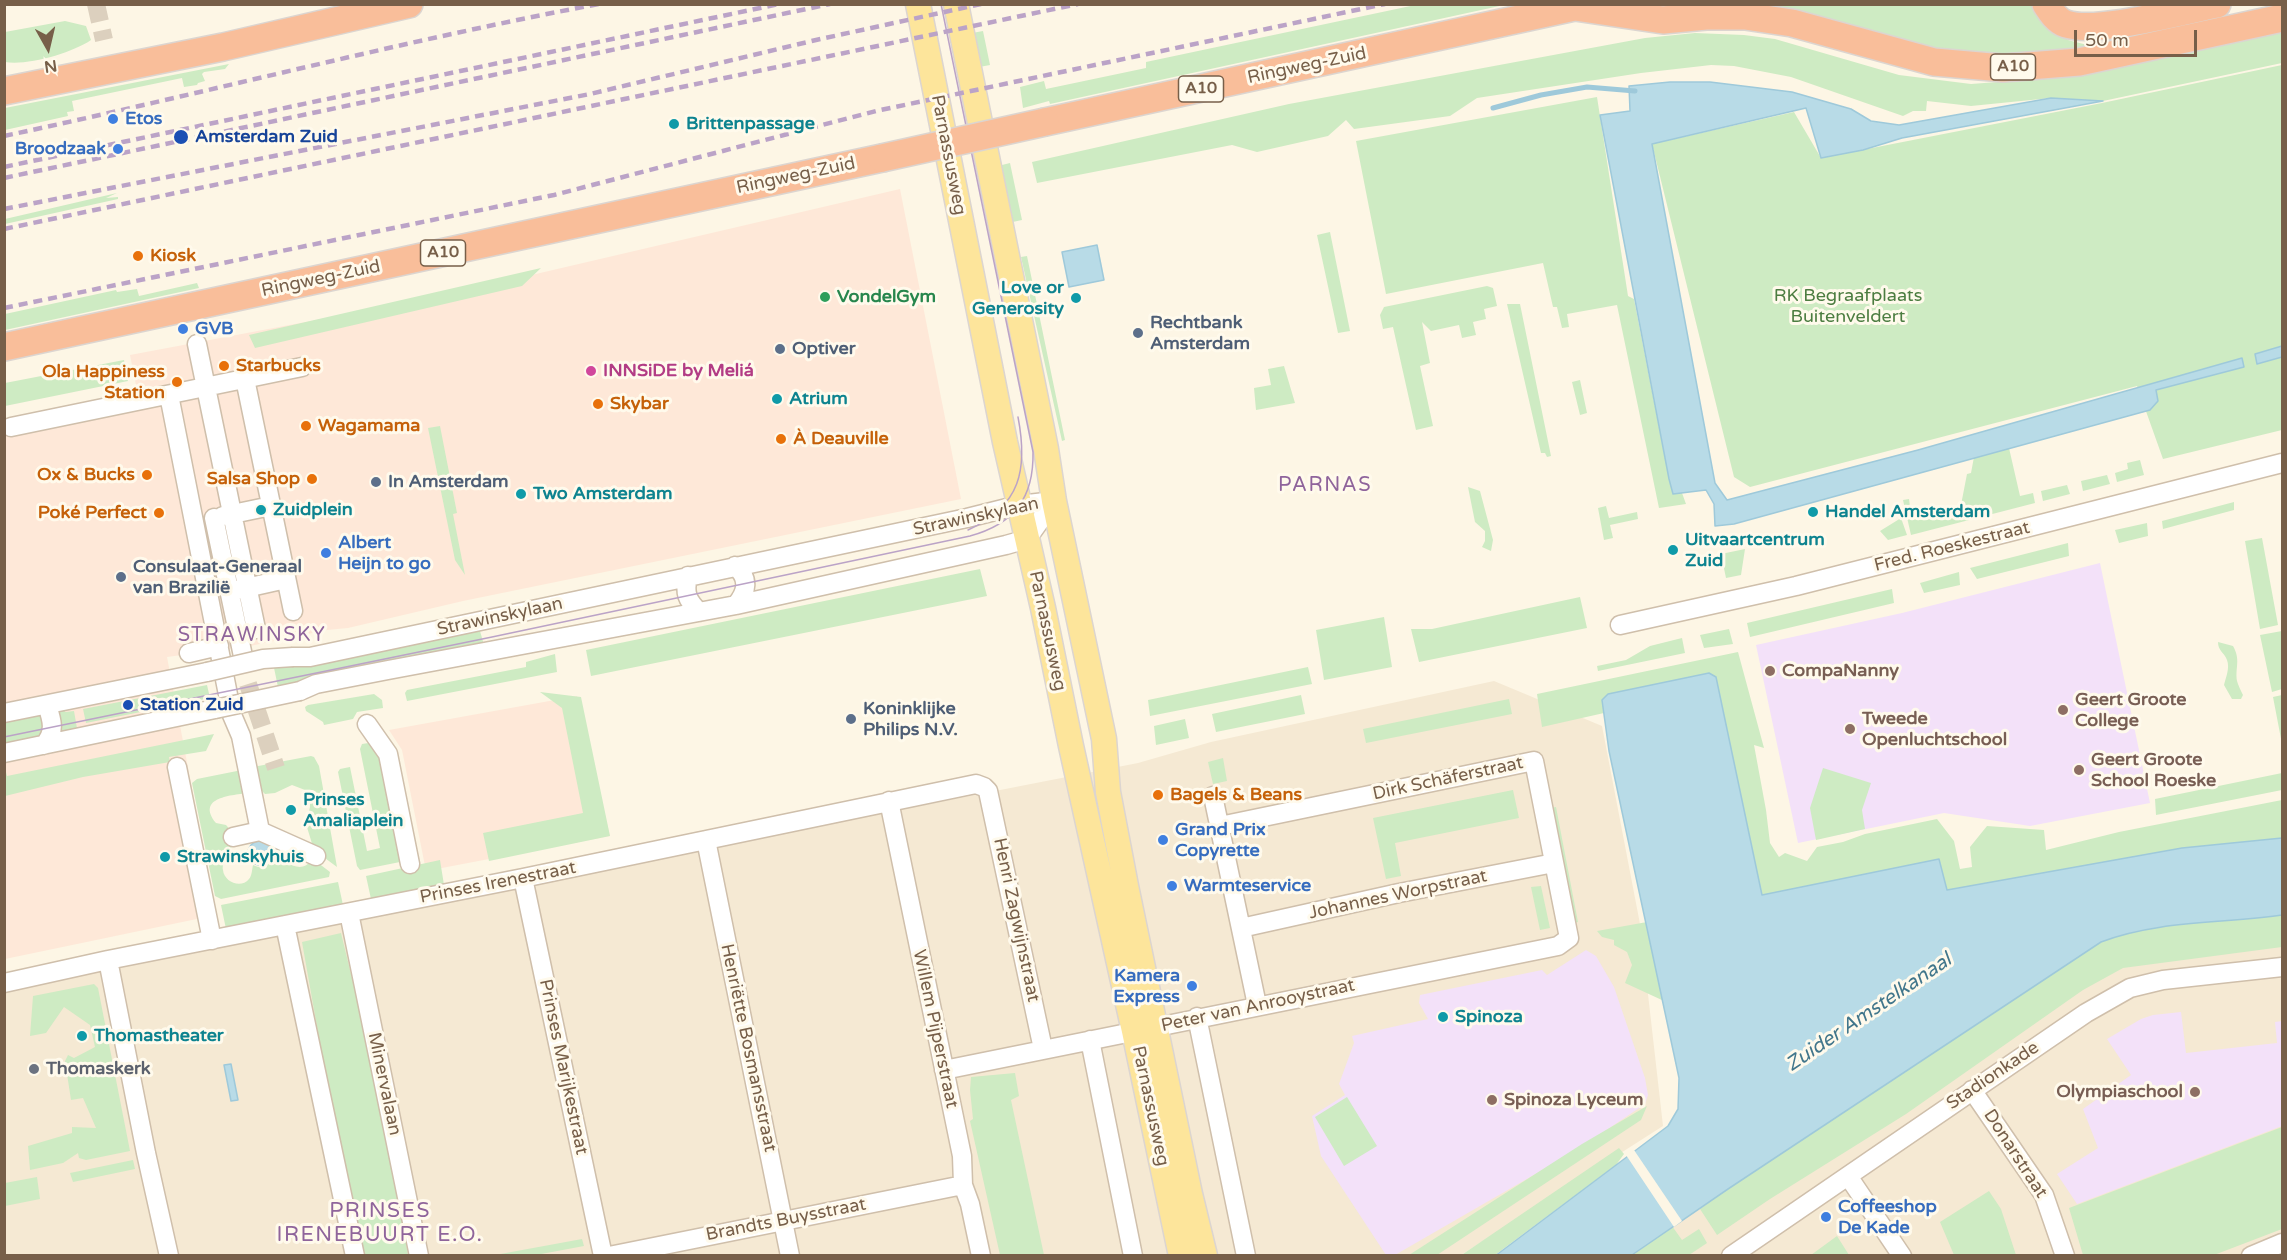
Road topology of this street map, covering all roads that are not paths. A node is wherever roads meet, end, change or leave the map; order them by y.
1 (409, 4) edge
2 (918, 4) edge
3 (956, 4) edge
4 (2046, 4) edge
5 (2217, 4) edge
6 (1582, 6) edge
7 (2283, 18) edge
8 (4, 91) edge
9 (197, 344) dead end
10 (4, 347) edge
11 (302, 367) dead end
12 (245, 379) junction
13 (206, 388) junction
14 (177, 398) junction
15 (11, 427) dead end
16 (2283, 463) edge
17 (1054, 501) junction
18 (1019, 505) junction
19 (271, 506) junction
20 (233, 514) junction
21 (214, 518) junction
22 (195, 521) junction
23 (1027, 539) junction
24 (735, 566) junction
25 (688, 576) junction
26 (286, 579) junction
27 (248, 587) junction
28 (230, 591) junction
29 (736, 605) junction
30 (293, 610) dead end
31 (699, 612) junction
32 (1620, 626) dead end
33 (237, 628) junction
34 (189, 653) dead end
35 (217, 653) junction
36 (244, 660) dead end
37 (47, 705) junction
38 (4, 713) edge
39 (367, 724) dead end
40 (44, 745) junction
41 (4, 753) edge
42 (177, 767) dead end
43 (988, 791) joint
44 (1213, 796) dead end
45 (889, 801) junction
46 (1220, 826) junction
47 (260, 831) junction
48 (233, 837) dead end
49 (706, 840) junction
50 (316, 856) dead end
51 (1554, 863) junction
52 (410, 864) dead end
53 (523, 878) junction
54 (348, 913) junction
55 (285, 925) junction
56 (1241, 928) junction
57 (1569, 938) joint
58 (212, 940) junction
59 (108, 960) junction
60 (2283, 966) edge
61 (4, 983) edge
62 (1257, 1005) junction
63 (1197, 1017) junction
64 (1145, 1029) junction
65 (1089, 1040) junction
66 (1043, 1049) junction
67 (944, 1070) junction
68 (1972, 1090) junction
69 (1848, 1176) junction
70 (963, 1185) junction
71 (784, 1222) junction
72 (2283, 1243) edge
73 (168, 1256) edge
74 (355, 1256) edge
75 (419, 1256) edge
76 (603, 1256) edge
77 (609, 1256) edge
78 (790, 1256) edge
79 (981, 1256) edge
80 (1133, 1256) edge
81 (1181, 1256) edge
82 (1204, 1256) edge
83 (1246, 1256) edge
84 (1731, 1256) edge
85 (1902, 1256) edge
86 (2065, 1256) edge
87 (2251, 1256) edge

1 - 8 highway
2 - 18 main road, Parnassusweg
3 - 17 main road, Parnassusweg
4 - 5 highway
6 - 7 highway, A10
6 - 10 highway, Ringweg-Zuid / A10, bridge
9 - 13 street
11 - 12 street
12 - 13 street
12 - 19 street
13 - 14 street
13 - 20 street
14 - 15 street
14 - 22 street
16 - 32 street, Fred. Roeskestraat
17 - 18 street, Strawinskylaan
17 - 23 street, Strawinskylaan
17 - 64 main road, Parnassusweg
18 - 23 main road, Parnassusweg
18 - 24 street, Strawinskylaan
19 - 20 street
19 - 26 street
20 - 21 street
20 - 27 street
21 - 22 street
21 - 28 street
22 - 35 street
23 - 29 street, Strawinskylaan
23 - 64 main road, Parnassusweg
24 - 25 street, Strawinskylaan
24 - 29 street
25 - 31 street
25 - 35 street, Strawinskylaan, bridge
26 - 27 street
26 - 30 street
27 - 28 street
27 - 33 street
28 - 33 street
29 - 31 street, Strawinskylaan
31 - 40 street, Strawinskylaan, bridge
33 - 35 street
33 - 36 street
34 - 35 street
35 - 37 street, Strawinskylaan
35 - 47 street
37 - 38 street, Strawinskylaan
37 - 40 street
39 - 52 street
40 - 41 street, Strawinskylaan
42 - 58 street
43 - 45 street, Prinses Irenestraat
43 - 66 street, Henri Zagwijnstraat
44 - 46 street
45 - 49 street, Prinses Irenestraat
45 - 67 street, Willem Pijperstraat
46 - 51 street, Dirk Schäferstraat
46 - 56 street
47 - 48 street
47 - 50 street
49 - 53 street, Prinses Irenestraat
49 - 71 street, Henriëtte Bosmansstraat
51 - 56 street, Johannes Worpstraat
51 - 57 street, Dirk Schäferstraat
53 - 54 street, Prinses Irenestraat
53 - 76 street, Prinses Marijkestraat
54 - 55 street, Prinses Irenestraat
54 - 75 street, Minervalaan
55 - 58 street, Prinses Irenestraat
55 - 74 street
56 - 62 street
57 - 62 street, Peter van Anrooystraat
58 - 59 street, Prinses Irenestraat
59 - 61 street, Prinses Irenestraat
59 - 73 street
60 - 68 street, Stadionkade
62 - 63 street, Peter van Anrooystraat
63 - 64 street, Peter van Anrooystraat
63 - 83 street
64 - 65 street, Peter van Anrooystraat
64 - 81 main road, Parnassusweg
64 - 82 main road, Parnassusweg
65 - 66 street, Peter van Anrooystraat
65 - 80 street
66 - 67 street, Peter van Anrooystraat
67 - 70 street, Willem Pijperstraat
68 - 69 street, Stadionkade
68 - 86 street, Donarstraat
69 - 84 street, Stadionkade
69 - 85 street
70 - 71 street, Brandts Buysstraat
70 - 79 street, Willem Pijperstraat
71 - 77 street, Brandts Buysstraat
71 - 78 street, Henriëtte Bosmansstraat
72 - 87 street

